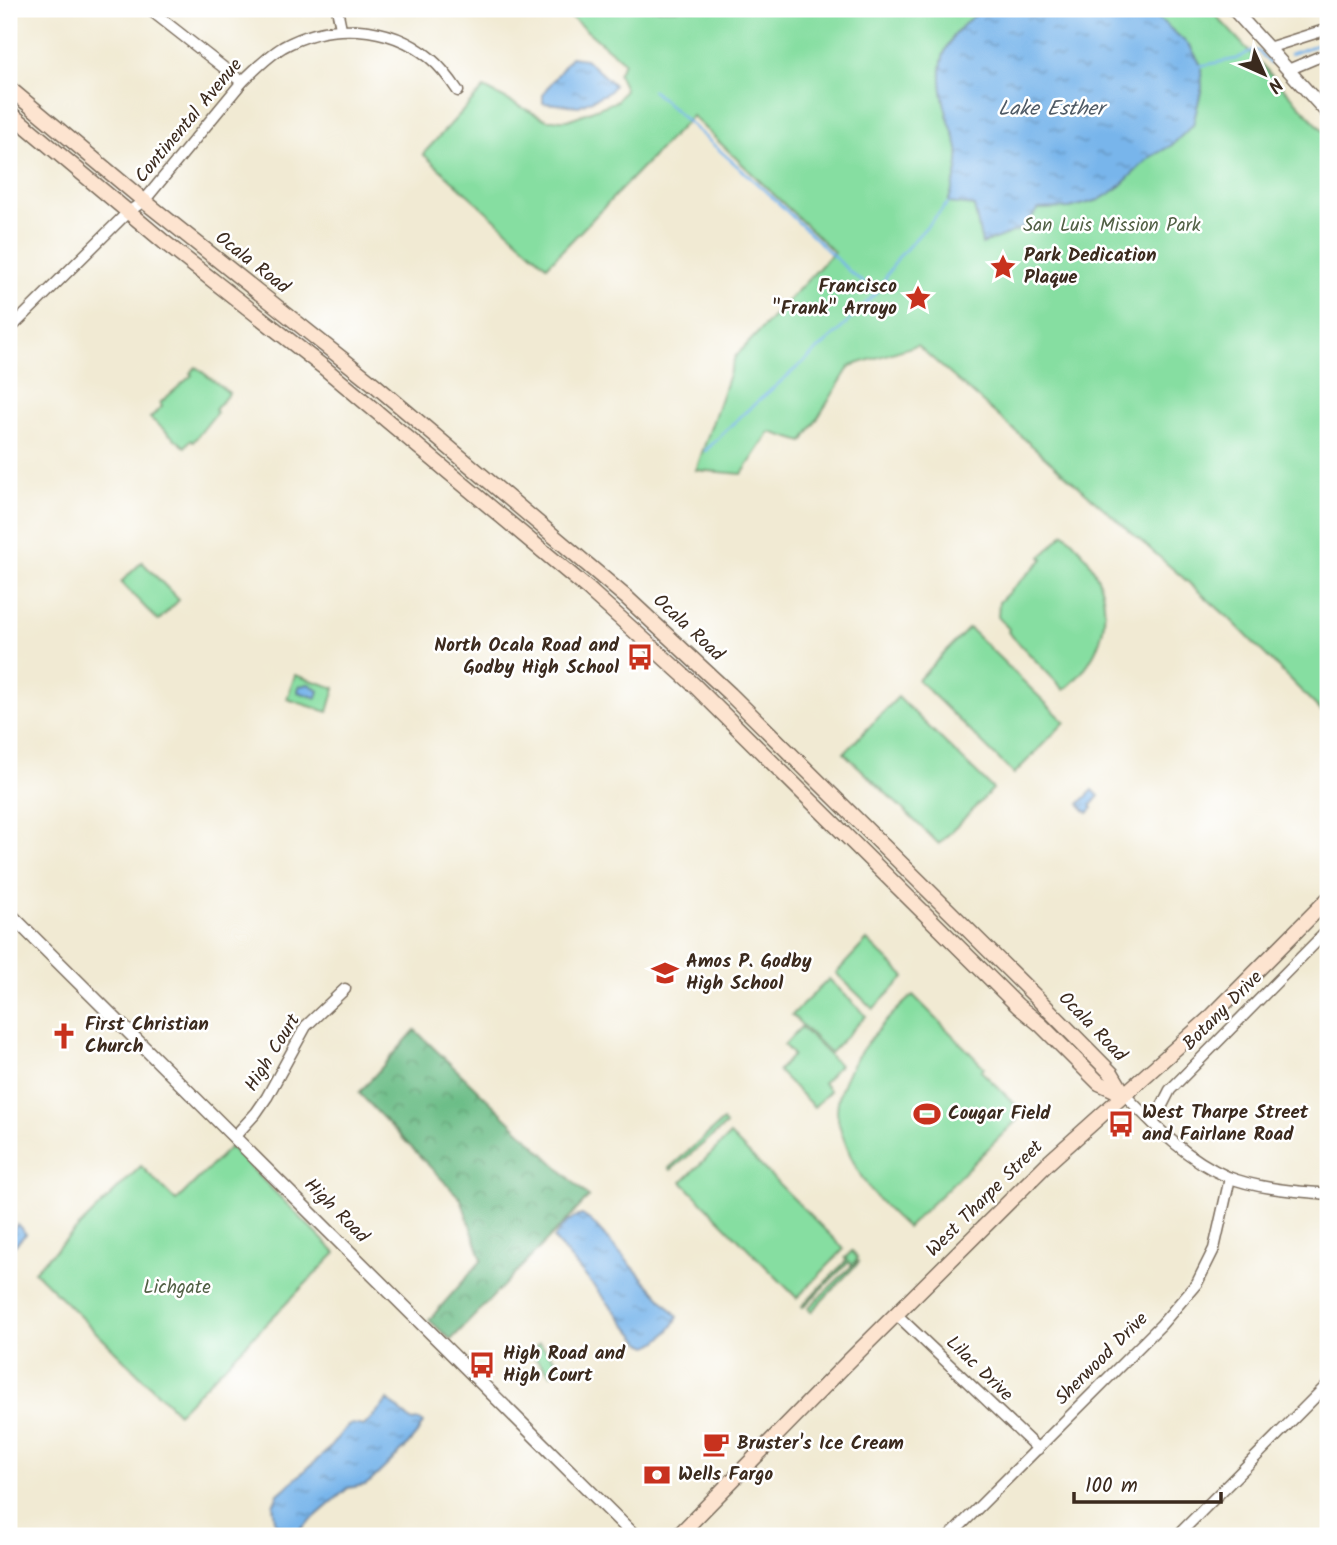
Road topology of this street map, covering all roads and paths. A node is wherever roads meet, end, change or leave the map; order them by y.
1 (337, 9) edge
2 (1233, 9) edge
3 (154, 13) dead end
4 (341, 29) junction
5 (1328, 29) edge
6 (1268, 48) junction
7 (1328, 53) edge
8 (1288, 70) junction
9 (242, 82) junction
10 (9, 88) edge
11 (458, 91) dead end
12 (25, 102) junction
13 (10, 113) edge
14 (1328, 114) edge
15 (144, 201) junction
16 (128, 212) junction
17 (9, 330) edge
18 (397, 404) junction
19 (384, 417) junction
20 (517, 505) junction
21 (531, 516) junction
22 (506, 519) junction
23 (520, 530) junction
24 (627, 598) junction
25 (608, 606) junction
26 (730, 694) junction
27 (717, 708) junction
28 (747, 711) junction
29 (734, 724) junction
30 (1328, 899) edge
31 (9, 913) edge
32 (1328, 930) edge
33 (981, 943) junction
34 (968, 957) junction
35 (345, 989) dead end
36 (1124, 1094) junction
37 (1153, 1124) junction
38 (234, 1137) junction
39 (1230, 1178) junction
40 (1328, 1194) edge
41 (897, 1314) junction
42 (1328, 1384) edge
43 (1038, 1448) junction
44 (635, 1536) edge
45 (678, 1536) edge
46 (950, 1536) edge
47 (1177, 1536) edge

1 - 4 street
2 - 6 street
3 - 9 street
4 - 9 street, Continental Avenue
4 - 11 street, Continental Avenue
5 - 6 street
6 - 8 street
7 - 8 street
8 - 14 street
9 - 15 street, Continental Avenue
10 - 12 main road, Ocala Road
12 - 13 main road
12 - 15 main road, Ocala Road
13 - 16 main road, Ocala Road
15 - 16 street, Continental Avenue
15 - 18 main road, Ocala Road
16 - 17 street, Continental Avenue
16 - 19 main road, Ocala Road
18 - 19 main road
18 - 20 main road, Ocala Road
19 - 22 main road, Ocala Road
20 - 21 main road, Ocala Road
20 - 22 main road
21 - 23 main road
21 - 24 main road, Ocala Road
22 - 23 main road, Ocala Road
23 - 25 main road, Ocala Road
24 - 25 main road
24 - 26 main road, Ocala Road
25 - 27 main road, Ocala Road
26 - 27 main road
26 - 28 main road, Ocala Road
27 - 29 main road, Ocala Road
28 - 29 main road
28 - 33 main road, Ocala Road
29 - 34 main road, Ocala Road
30 - 36 main road, West Tharpe Street
31 - 38 street, High Road
32 - 37 street, Botany Drive
33 - 34 main road
33 - 36 main road, Ocala Road
34 - 36 main road, Ocala Road
35 - 38 street, High Court
36 - 37 street
36 - 41 main road, West Tharpe Street
37 - 39 street
38 - 44 street, High Road
39 - 40 street
39 - 43 street, Sherwood Drive
41 - 43 street, Lilac Drive
41 - 45 main road, West Tharpe Street
42 - 47 street
43 - 46 street, Sherwood Drive

